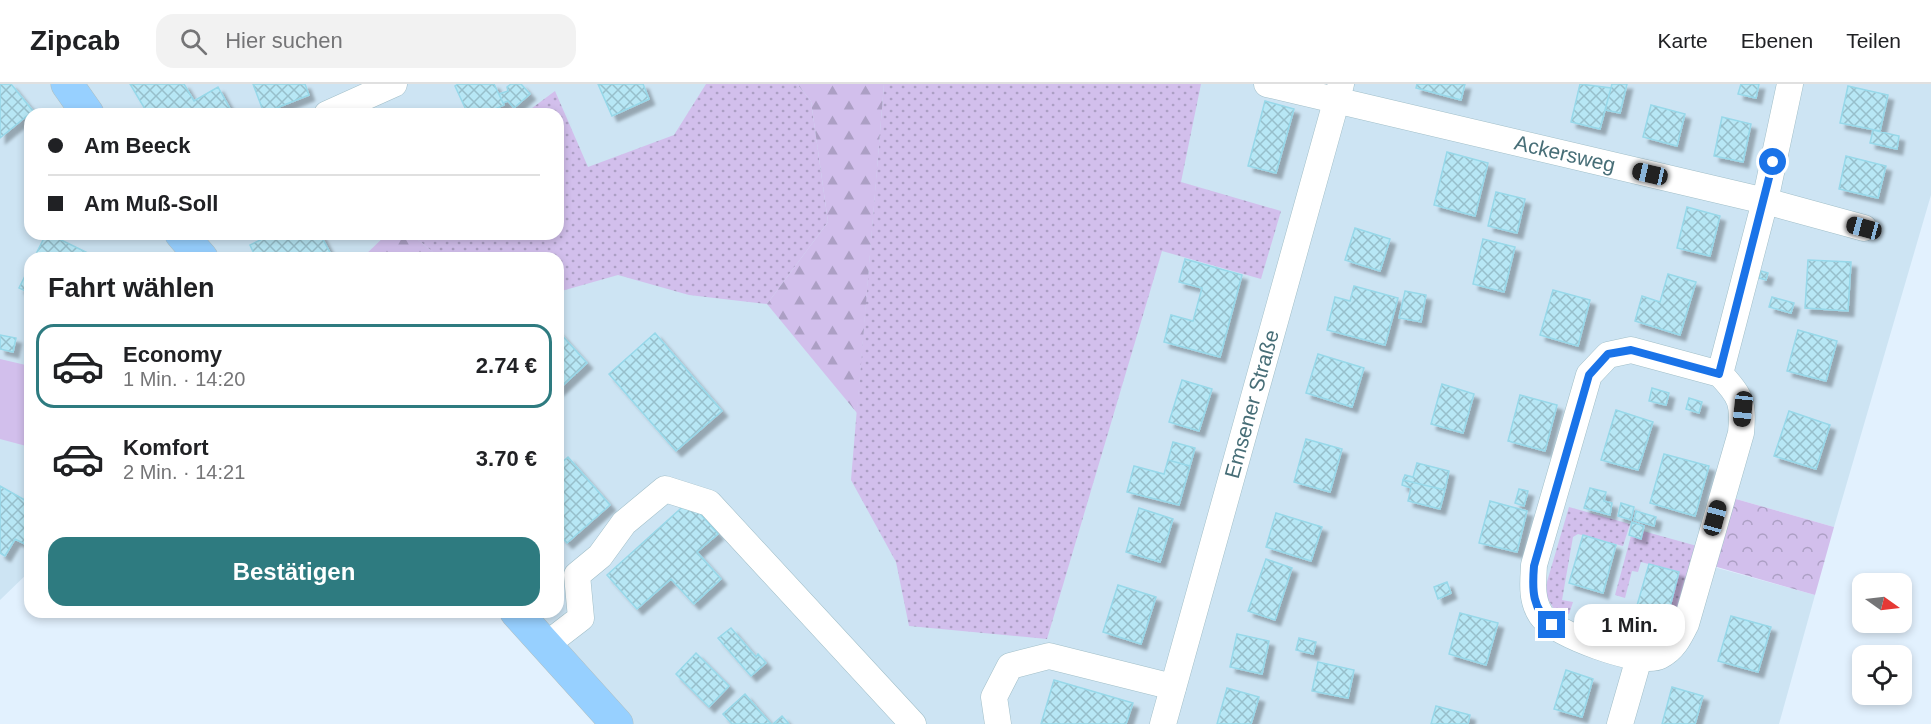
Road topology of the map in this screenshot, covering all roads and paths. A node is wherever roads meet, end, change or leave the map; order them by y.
1 (67, 84) edge
2 (1267, 84) edge
3 (1790, 84) edge
4 (381, 87) edge
5 (1338, 92) edge
6 (84, 108) edge
7 (339, 108) edge
8 (1765, 201) junction
9 (1864, 228) dead end
10 (186, 240) edge
11 (197, 252) edge
12 (1719, 374) junction
13 (521, 618) edge
14 (546, 645) junction
15 (1639, 658) junction
16 (1173, 687) junction
17 (617, 724) edge
18 (913, 724) edge
19 (999, 724) edge
20 (1162, 724) edge
21 (1620, 724) edge

1 - 6 main road
2 - 5 street, Ackersweg
3 - 8 street
4 - 7 street
5 - 8 street, Ackersweg
5 - 16 street, Emsener Straße
8 - 9 street, Ackersweg
8 - 12 street
10 - 11 main road
12 - 15 street
12 - 15 street
13 - 14 main road
14 - 17 main road
14 - 18 street
15 - 21 street
16 - 19 street
16 - 20 street, Emsener Straße

